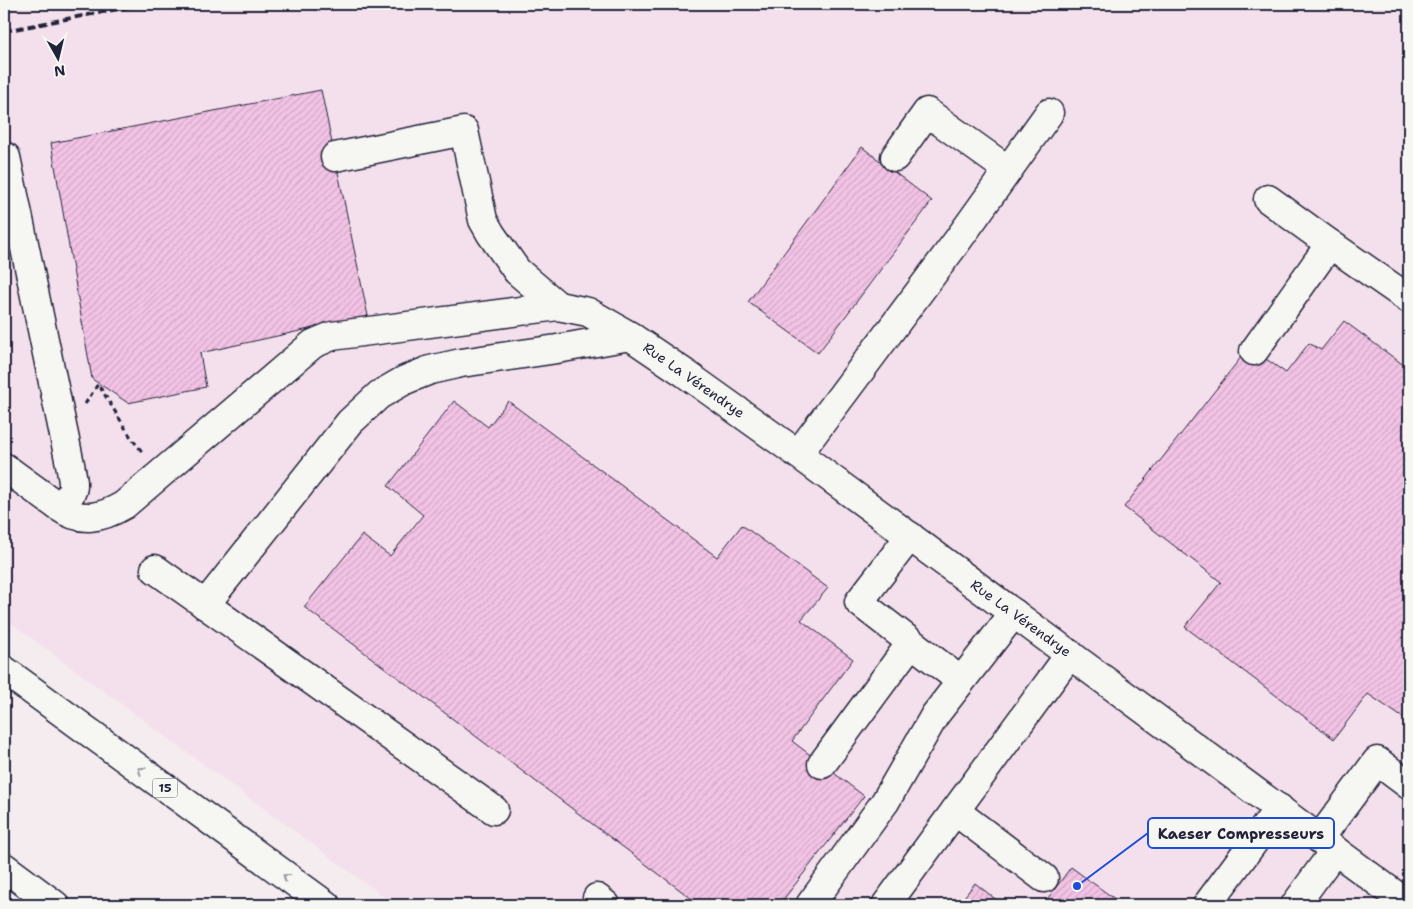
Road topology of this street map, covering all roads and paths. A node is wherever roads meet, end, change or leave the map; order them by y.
1 (1049, 113) dead end
2 (4, 157) edge
3 (335, 157) dead end
4 (894, 157) dead end
5 (1008, 170) junction
6 (1268, 199) dead end
7 (1330, 244) junction
8 (1409, 300) edge
9 (558, 306) junction
10 (630, 336) junction
11 (1254, 351) dead end
12 (98, 384) dead end
13 (132, 439) dead end
14 (798, 454) junction
15 (4, 467) edge
16 (59, 507) junction
17 (910, 536) junction
18 (155, 569) dead end
19 (205, 605) junction
20 (1014, 613) junction
21 (911, 642) junction
22 (1070, 654) junction
23 (4, 670) edge
24 (961, 681) junction
25 (822, 764) dead end
26 (1409, 785) edge
27 (1279, 808) junction
28 (494, 810) dead end
29 (955, 811) junction
30 (1328, 844) junction
31 (4, 868) edge
32 (1044, 878) dead end
33 (54, 905) edge
34 (326, 905) edge
35 (810, 905) edge
36 (886, 905) edge
37 (1206, 905) edge
38 (1295, 905) edge
39 (1409, 905) edge

1 - 5 main road
2 - 16 main road
3 - 9 main road
4 - 5 main road
5 - 14 main road
6 - 7 main road
7 - 8 main road
7 - 11 main road
9 - 10 main road, Rue La Vérendrye
9 - 16 main road
10 - 14 main road, Rue La Vérendrye
10 - 19 main road
12 - 13 path
14 - 17 main road, Rue La Vérendrye
15 - 16 main road
17 - 20 main road, Rue La Vérendrye
17 - 21 main road
18 - 19 main road
19 - 28 main road
20 - 22 main road, Rue La Vérendrye
20 - 24 main road
21 - 24 main road
21 - 25 main road
22 - 27 main road, Rue La Vérendrye
22 - 29 main road
34 -> 23 main road, 15
24 - 35 main road
26 - 30 main road
27 - 30 main road, Rue La Vérendrye
27 - 37 main road
29 - 32 main road
29 - 36 main road
30 - 38 main road
30 - 39 main road, Rue La Vérendrye
31 - 33 main road

